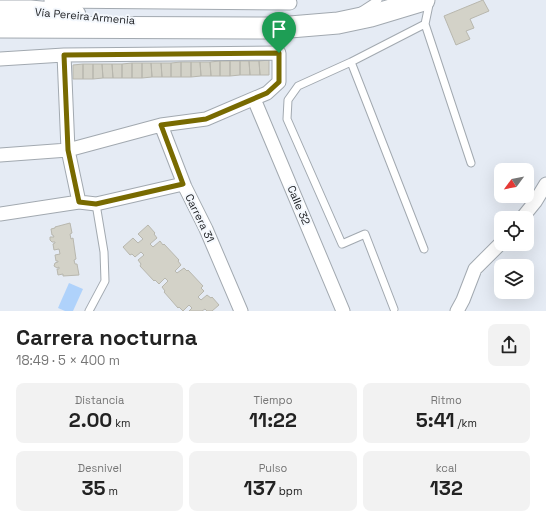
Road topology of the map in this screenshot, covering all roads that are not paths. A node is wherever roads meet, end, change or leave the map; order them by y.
1 (195, 0) edge
2 (378, 0) edge
3 (424, 0) edge
4 (430, 0) edge
5 (290, 3) dead end
6 (43, 10) edge
7 (0, 11) edge
8 (338, 23) junction
9 (425, 24) junction
10 (0, 27) edge
11 (64, 55) junction
12 (0, 59) edge
13 (351, 62) junction
14 (254, 99) junction
15 (161, 125) junction
16 (68, 150) junction
17 (0, 156) edge
18 (471, 163) dead end
19 (183, 184) junction
20 (546, 184) edge
21 (79, 202) junction
22 (96, 204) junction
23 (528, 211) edge
24 (0, 214) edge
25 (424, 249) dead end
26 (494, 250) edge
27 (394, 309) dead end
28 (89, 311) edge
29 (241, 311) edge
30 (343, 311) edge
31 (457, 311) edge

1 - 5 street
1 - 6 street
2 - 8 lane
3 - 8 main road, Vía Pereira Armenia
4 - 9 lane
6 - 7 main road, Vía Pereira Armenia
6 - 8 main road, Vía Pereira Armenia
6 - 10 main road, Vía Pereira Armenia
9 - 13 lane
9 - 18 lane
11 - 12 street
11 - 14 street
11 - 16 street
13 - 25 lane
13 - 27 lane
14 - 15 street
14 - 30 street, Calle 32
15 - 16 street
15 - 19 street, Carrera 31
16 - 17 street
16 - 21 street
19 - 22 street
19 - 29 street, Carrera 31
20 - 23 street
21 - 22 street
21 - 24 street
22 - 28 lane
26 - 31 street

